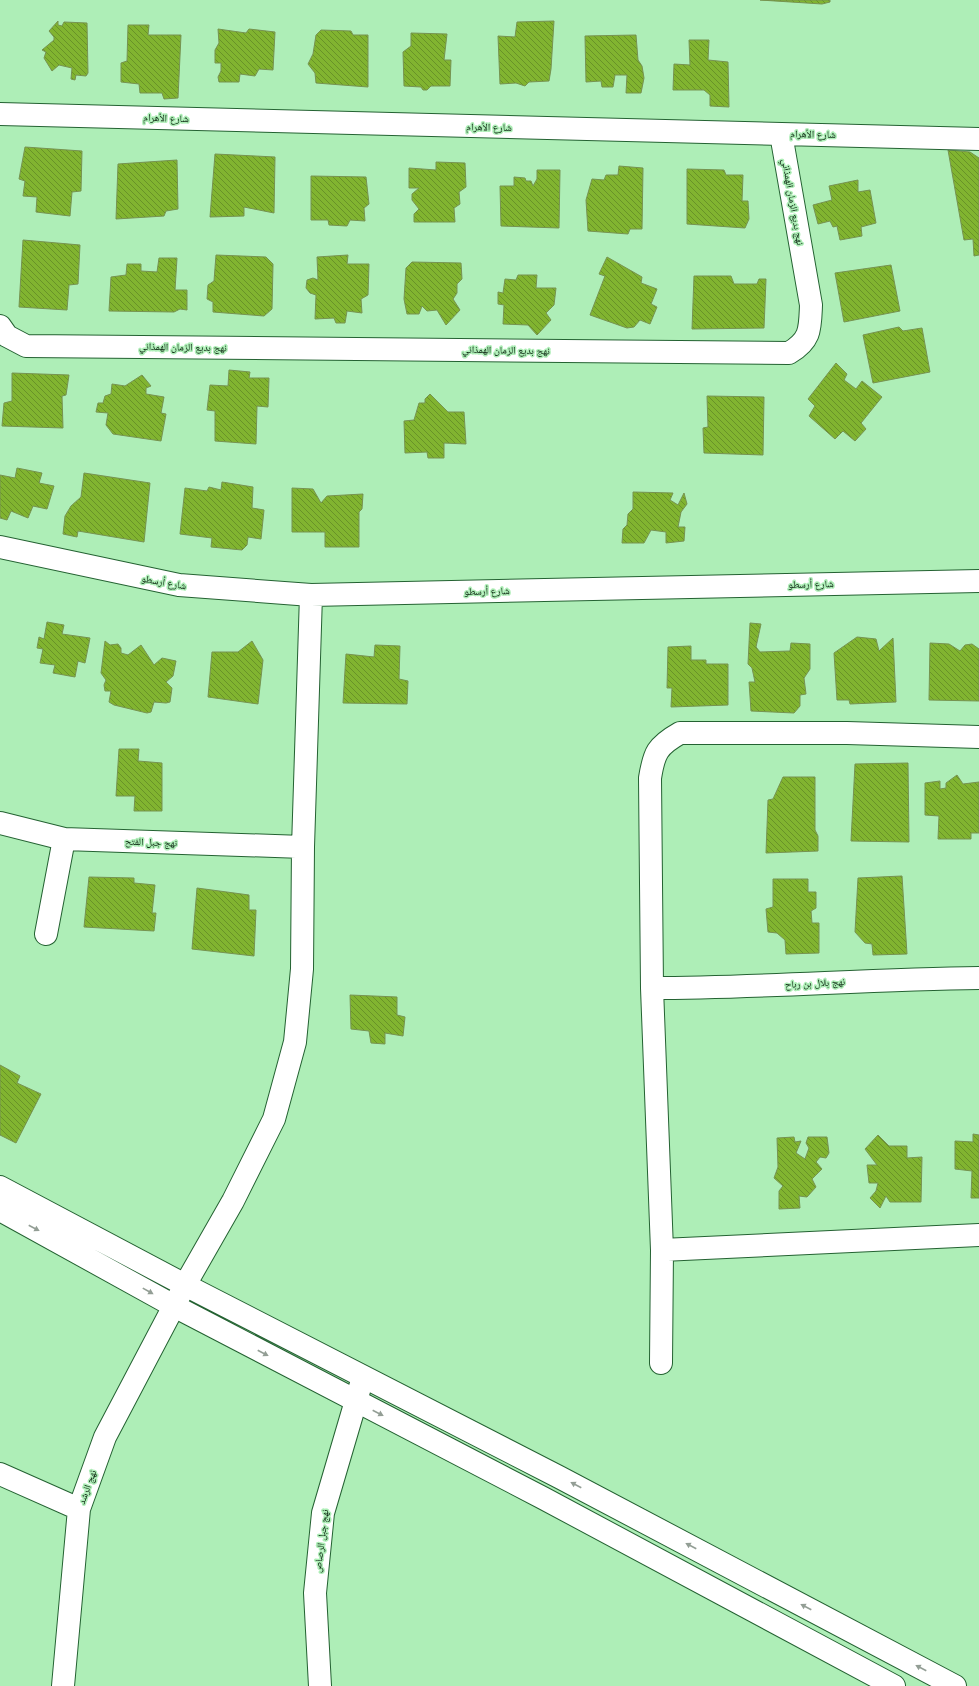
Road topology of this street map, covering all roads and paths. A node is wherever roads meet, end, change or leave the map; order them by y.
1 (0, 114) edge
2 (782, 134) junction
3 (979, 138) edge
4 (0, 326) edge
5 (0, 547) edge
6 (979, 581) edge
7 (311, 595) junction
8 (979, 737) edge
9 (0, 823) edge
10 (64, 839) junction
11 (303, 847) junction
12 (46, 934) dead end
13 (979, 978) edge
14 (652, 988) junction
15 (0, 1187) edge
16 (0, 1210) edge
17 (979, 1235) edge
18 (662, 1250) junction
19 (185, 1285) junction
20 (174, 1306) junction
21 (661, 1363) dead end
22 (363, 1377) junction
23 (355, 1401) junction
24 (0, 1474) edge
25 (79, 1509) junction
26 (63, 1686) edge
27 (320, 1686) edge
28 (894, 1686) edge
29 (955, 1686) edge

1 - 2 street, شارع الأهرام
2 - 3 street, شارع الأهرام
2 - 4 street, نهج بديع الزمان الهمذاني
5 - 7 street, شارع أرسطو
6 - 7 street, شارع أرسطو
7 - 11 street, نهج الرشد
8 - 14 street
9 - 10 street, نهج جبل الفتح
10 - 11 street, نهج جبل الفتح
10 - 12 street
11 - 19 street, نهج الرشد
13 - 14 street, نهج بلال بن رباح
14 - 18 street
15 - 19 street
16 -> 20 street
17 - 18 street
18 - 21 street
19 - 20 street, نهج الرشد
19 - 22 street
20 -> 23 street
20 - 25 street, نهج الرشد
22 - 23 street, نهج جبل الرصاص
29 -> 22 street
23 - 27 street, نهج جبل الرصاص
23 -> 28 street
24 - 25 street
25 - 26 street, نهج الرشد

